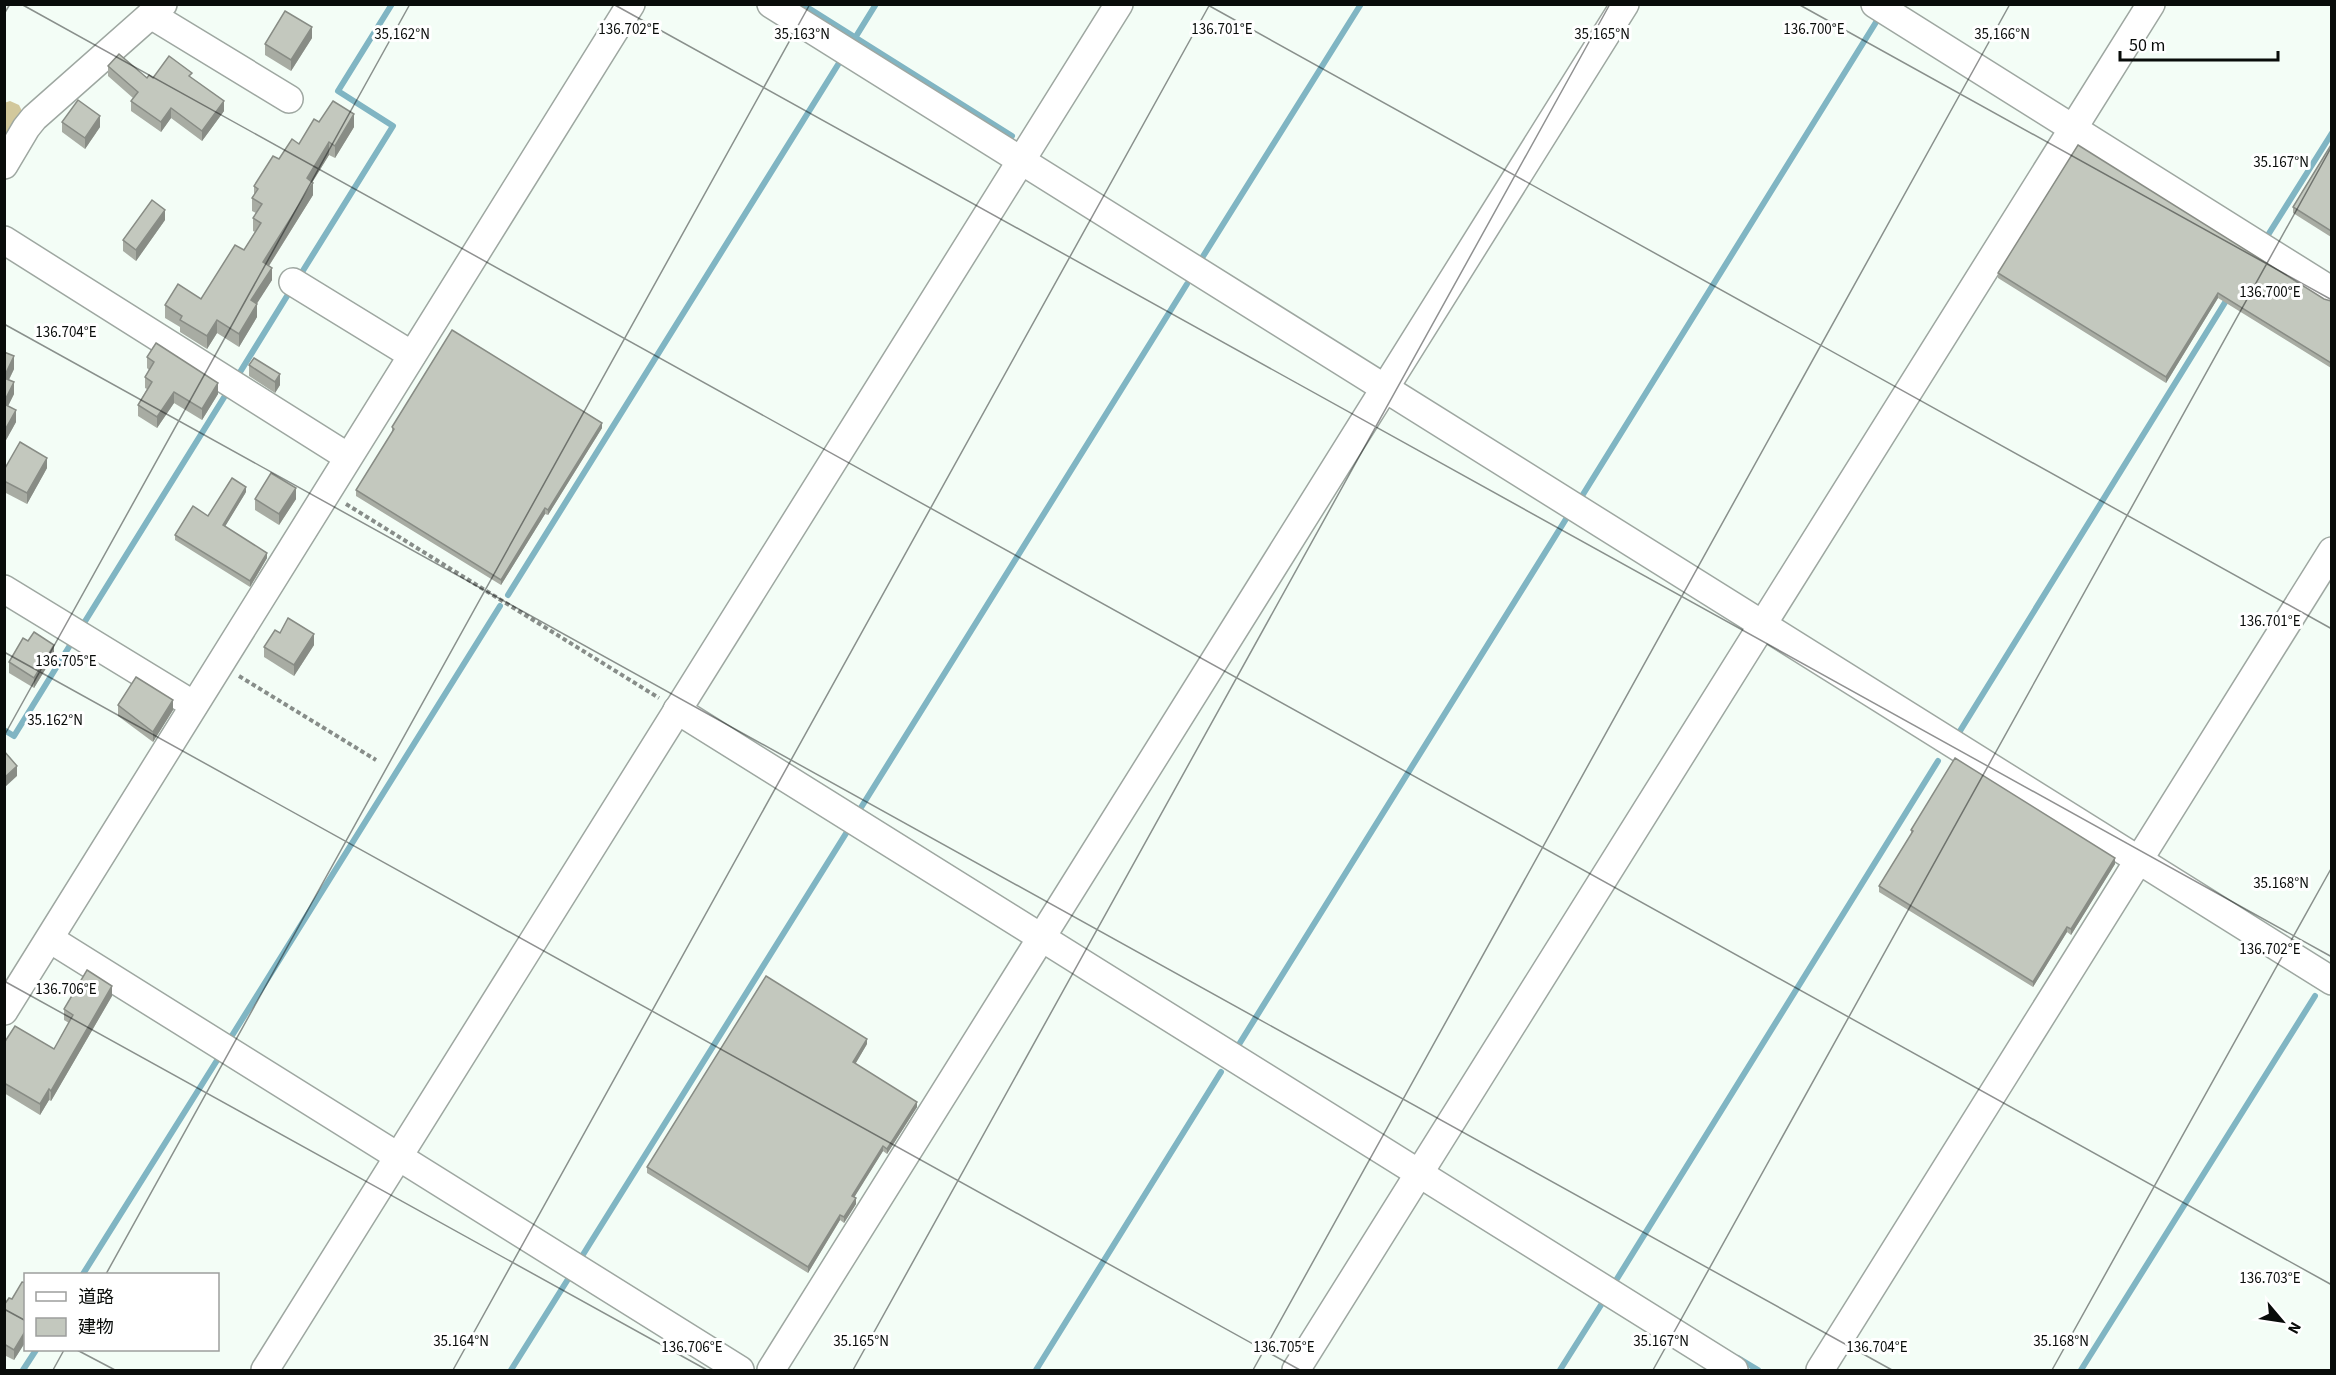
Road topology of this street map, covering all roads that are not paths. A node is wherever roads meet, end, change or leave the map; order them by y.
1 (631, 4) edge
2 (771, 4) edge
3 (1119, 4) edge
4 (1625, 4) edge
5 (1875, 4) edge
6 (2151, 4) edge
7 (157, 10) edge
8 (289, 99) dead end
9 (2073, 128) junction
10 (1021, 161) junction
11 (4, 165) edge
12 (4, 240) edge
13 (293, 282) dead end
14 (2331, 291) edge
15 (412, 355) junction
16 (1385, 389) junction
17 (348, 457) junction
18 (2331, 551) edge
19 (4, 588) edge
20 (1762, 624) junction
21 (194, 705) junction
22 (677, 710) junction
23 (2138, 859) junction
24 (1043, 938) junction
25 (50, 939) junction
26 (2331, 981) edge
27 (4, 1011) edge
28 (399, 1156) junction
29 (1419, 1174) junction
30 (265, 1371) edge
31 (741, 1371) edge
32 (771, 1371) edge
33 (1296, 1371) edge
34 (1734, 1371) edge
35 (1820, 1371) edge

1 - 15 street
2 - 10 street
3 - 10 street
4 - 16 street
5 - 9 street
6 - 9 street
7 - 8 street
7 - 11 street
9 - 14 street
9 - 20 street
10 - 16 street
10 - 22 street
12 - 17 street
13 - 15 street
15 - 17 street
16 - 20 street
16 - 24 street
17 - 21 street
18 - 23 street
19 - 21 street
20 - 23 street
20 - 29 street
21 - 25 street
22 - 24 street
22 - 28 street
23 - 26 street
23 - 35 street
24 - 29 street
24 - 32 street
25 - 27 street
25 - 28 street
28 - 30 street
28 - 31 street
29 - 33 street
29 - 34 street

